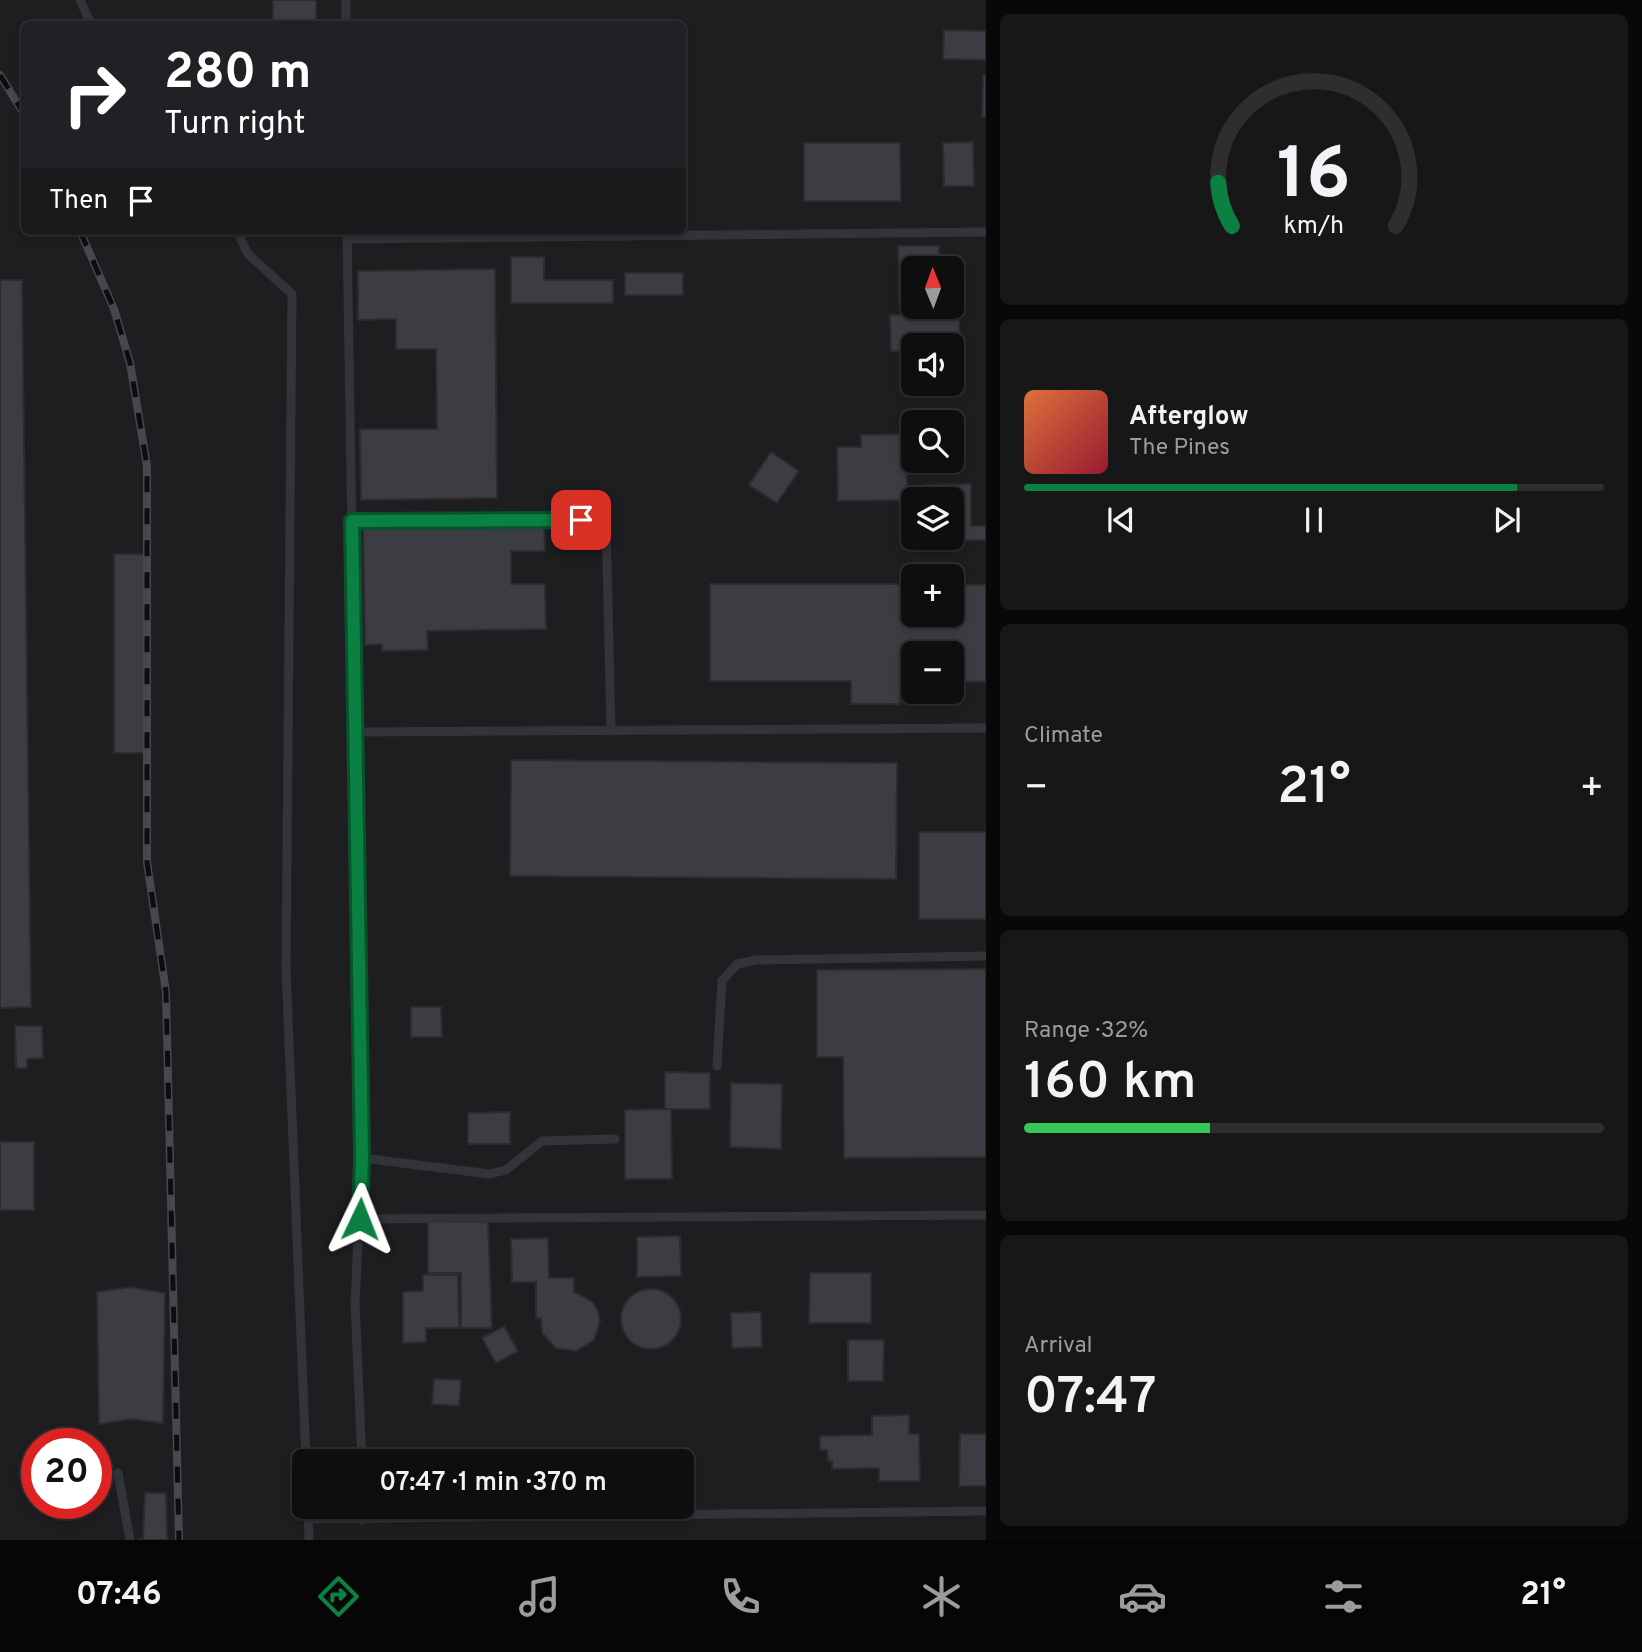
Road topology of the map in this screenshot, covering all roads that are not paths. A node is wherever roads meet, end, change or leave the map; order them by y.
1 (80, 0) edge
2 (346, 0) edge
3 (90, 21) edge
4 (346, 21) edge
5 (986, 232) edge
6 (686, 233) edge
7 (239, 235) edge
8 (347, 235) edge
9 (352, 521) junction
10 (986, 729) edge
11 (611, 731) junction
12 (357, 732) junction
13 (986, 956) edge
14 (717, 1066) dead end
15 (615, 1139) dead end
16 (362, 1158) junction
17 (986, 1214) edge
18 (360, 1219) junction
19 (306, 1449) edge
20 (361, 1449) edge
21 (118, 1473) dead end
22 (986, 1511) edge
23 (308, 1519) joint
24 (362, 1520) joint
25 (130, 1540) edge
26 (309, 1540) edge

1 - 3 lane
2 - 4 lane
5 - 6 lane
7 - 19 lane
8 - 9 lane
9 - 11 lane
9 - 12 lane
10 - 11 lane
11 - 12 lane
12 - 16 lane
13 - 14 lane
15 - 16 lane
16 - 18 lane
17 - 18 lane
18 - 20 lane
21 - 25 lane
22 - 24 lane
23 - 24 lane
23 - 26 lane

